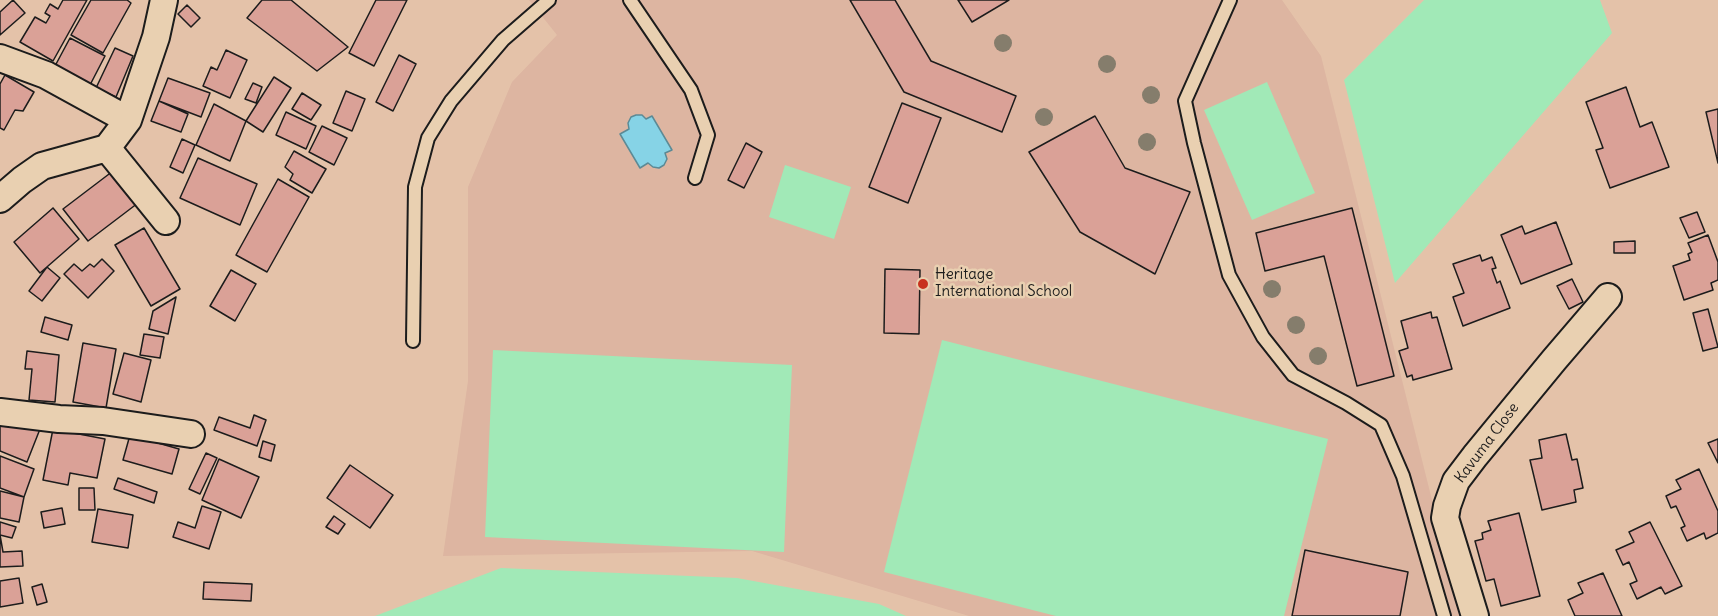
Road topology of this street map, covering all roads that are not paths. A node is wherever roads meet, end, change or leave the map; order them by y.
1 (164, 0) edge
2 (549, 0) edge
3 (630, 0) edge
4 (1230, 0) edge
5 (0, 58) edge
6 (128, 120) junction
7 (107, 148) junction
8 (695, 178) dead end
9 (0, 199) edge
10 (166, 221) dead end
11 (1608, 297) dead end
12 (413, 341) dead end
13 (0, 412) edge
14 (191, 434) dead end
15 (1444, 616) edge
16 (1475, 616) edge

1 - 6 street
2 - 12 lane
3 - 8 lane
4 - 15 lane
5 - 6 street
6 - 7 street
7 - 9 street
7 - 10 street
11 - 16 street, Kavuma Close
13 - 14 street

